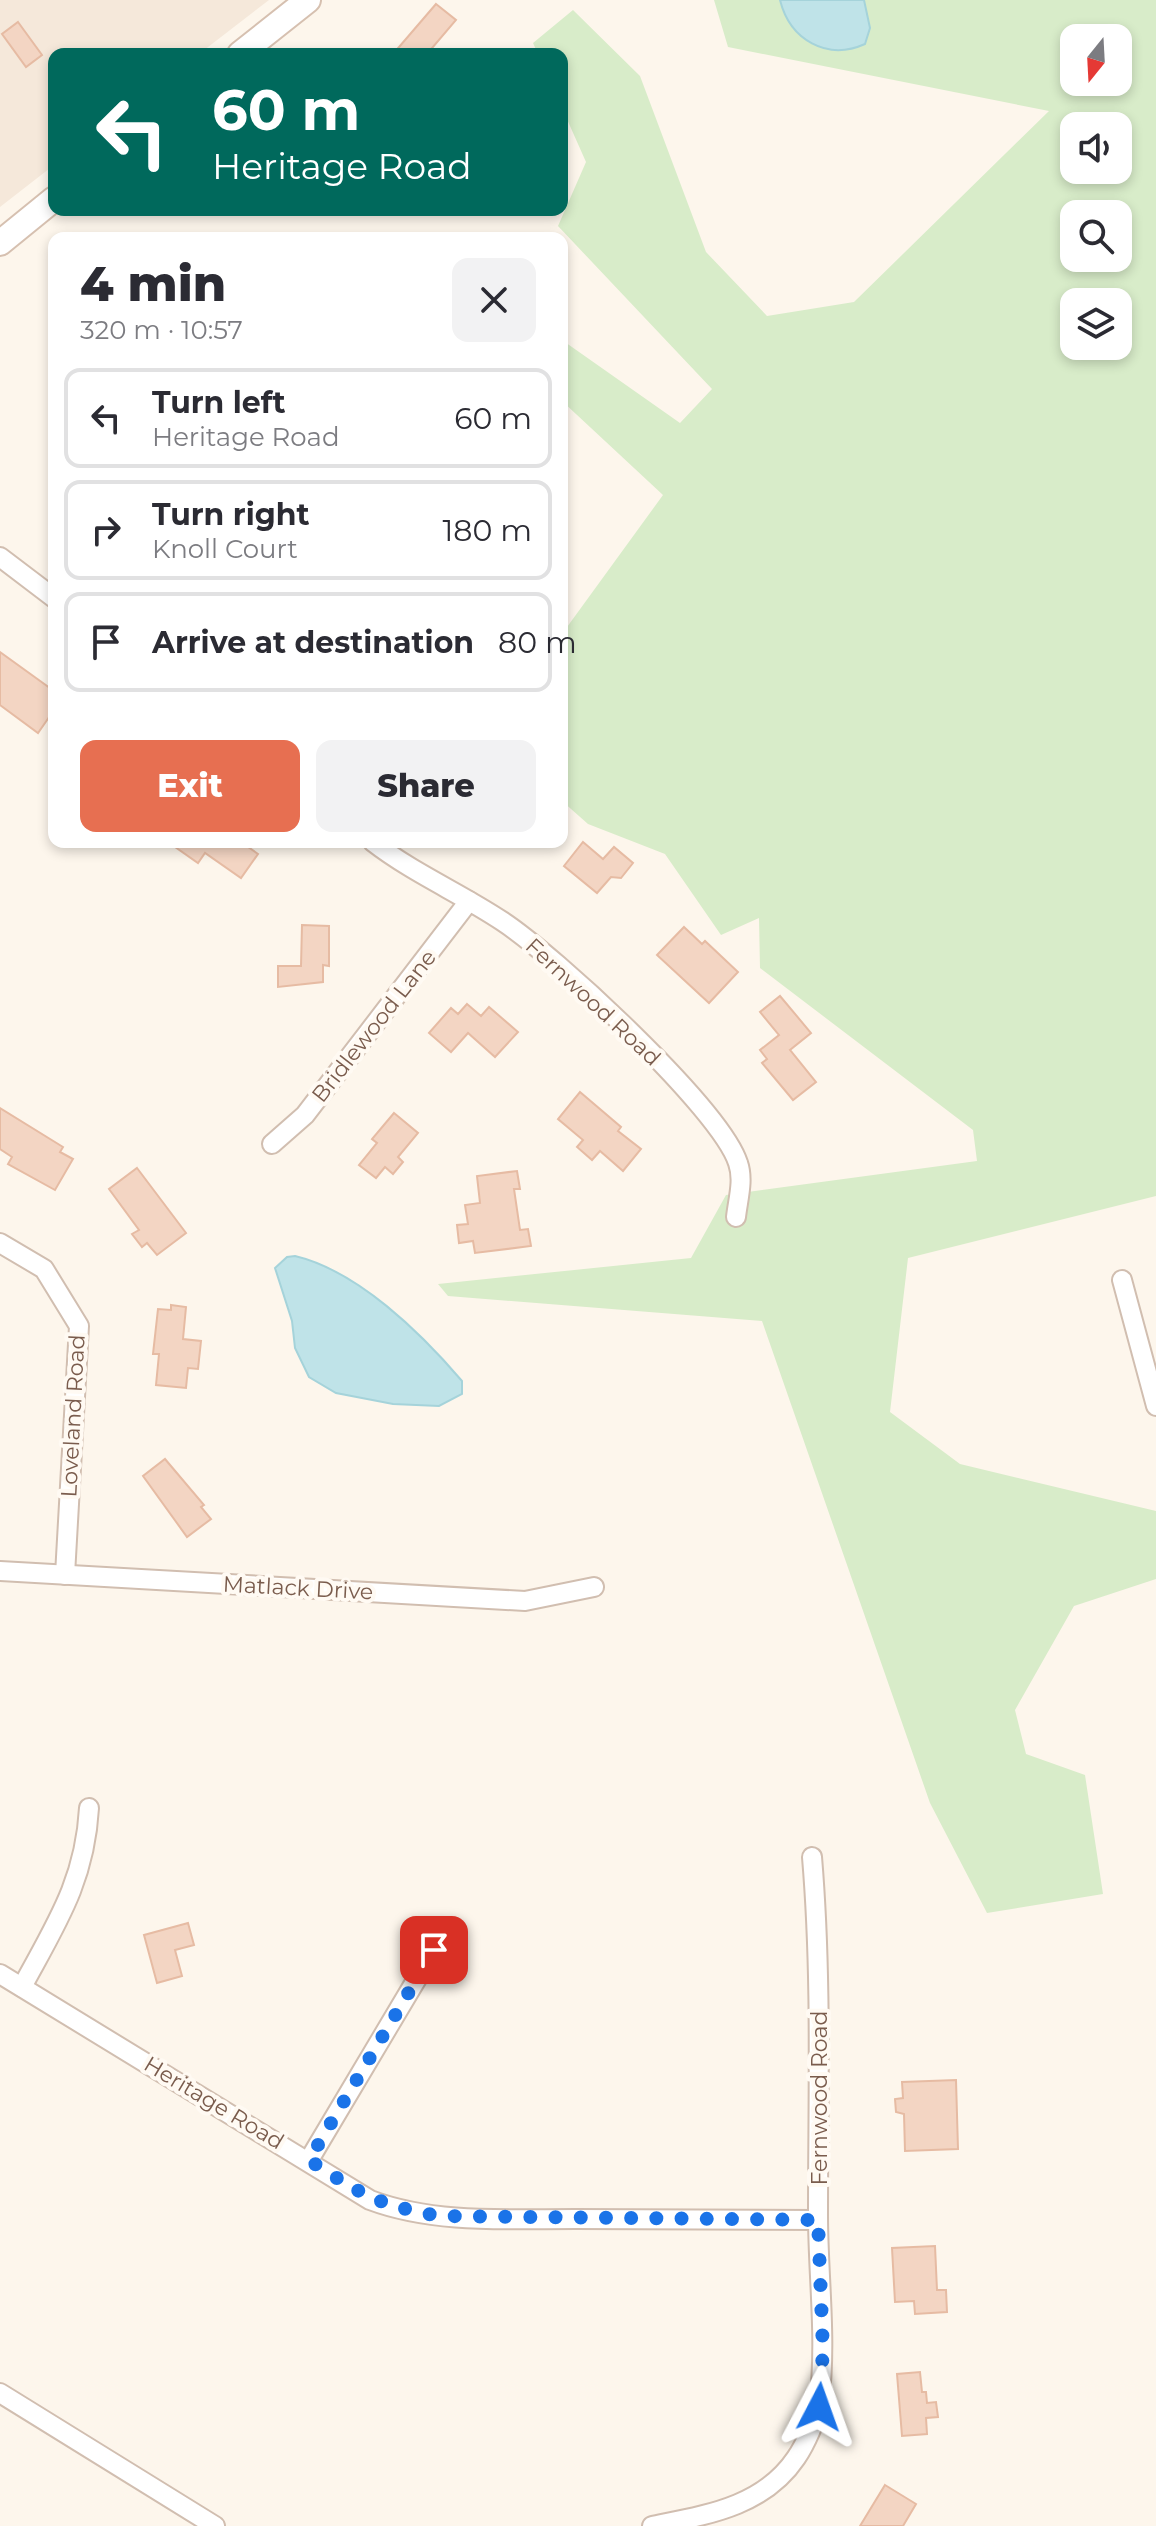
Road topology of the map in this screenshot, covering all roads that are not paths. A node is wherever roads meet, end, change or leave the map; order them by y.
1 (308, 0) edge
2 (248, 48) edge
3 (48, 204) edge
4 (0, 243) edge
5 (0, 557) edge
6 (48, 593) edge
7 (383, 848) edge
8 (469, 901) junction
9 (272, 1144) dead end
10 (736, 1217) dead end
11 (0, 1243) edge
12 (1122, 1280) dead end
13 (1156, 1406) edge
14 (0, 1571) edge
15 (65, 1575) junction
16 (594, 1587) dead end
17 (89, 1808) dead end
18 (812, 1857) dead end
19 (434, 1950) dead end
20 (0, 1974) edge
21 (22, 1987) junction
22 (309, 2160) junction
23 (818, 2220) junction
24 (0, 2393) edge
25 (215, 2526) edge
26 (652, 2526) edge

1 - 2 main road
3 - 4 main road
5 - 6 street
7 - 8 street, Fernwood Road
8 - 9 street, Bridlewood Lane
8 - 10 street, Fernwood Road
11 - 15 street, Loveland Road
12 - 13 street
14 - 15 street, Matlack Drive
15 - 16 street, Matlack Drive
17 - 21 street
18 - 23 street, Fernwood Road
19 - 22 street
20 - 21 street, Heritage Road
21 - 22 street, Heritage Road
22 - 23 street, Heritage Road
23 - 26 street, Fernwood Road
24 - 25 street

